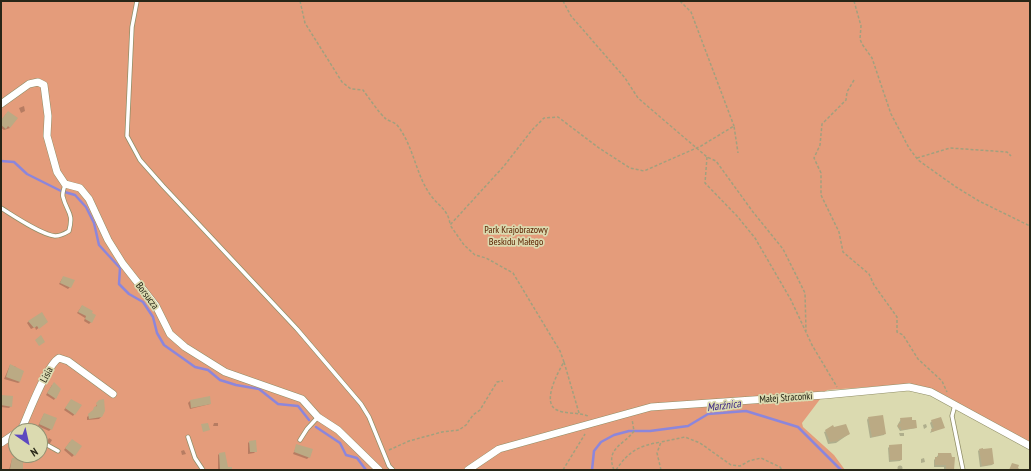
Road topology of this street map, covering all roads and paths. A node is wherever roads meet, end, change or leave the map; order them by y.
1 (137, 1) edge
2 (300, 1) edge
3 (563, 1) edge
4 (680, 1) edge
5 (854, 1) edge
6 (854, 80) dead end
7 (1, 104) edge
8 (734, 126) junction
9 (696, 148) junction
10 (738, 154) dead end
11 (1011, 156) dead end
12 (707, 157) junction
13 (917, 158) junction
14 (65, 186) junction
15 (1, 208) edge
16 (450, 225) junction
17 (1030, 226) edge
18 (806, 331) junction
19 (564, 362) junction
20 (503, 381) dead end
21 (842, 393) junction
22 (113, 394) dead end
23 (946, 400) junction
24 (955, 405) junction
25 (579, 413) junction
26 (630, 413) junction
27 (318, 417) junction
28 (27, 423) edge
29 (592, 424) junction
30 (188, 437) dead end
31 (300, 440) dead end
32 (661, 442) junction
33 (48, 446) edge
34 (1030, 446) edge
35 (58, 451) dead end
36 (384, 452) junction
37 (203, 470) edge
38 (379, 470) edge
39 (393, 470) edge
40 (468, 470) edge
41 (563, 470) edge
42 (615, 470) edge
43 (661, 470) edge
44 (782, 470) edge
45 (963, 470) edge

1 - 36 lane
2 - 16 path
3 - 9 path
4 - 8 path
5 - 13 path
6 - 23 path
7 - 14 street
8 - 9 path
8 - 10 path
9 - 12 path
9 - 16 path
11 - 13 path
12 - 18 path
12 - 18 path
13 - 17 path
14 - 15 lane
14 - 27 street, Borsucza
16 - 19 path
18 - 21 path
19 - 25 path
19 - 25 path
20 - 36 path
21 - 23 street, Małej Straconki
21 - 26 street, Małej Straconki
22 - 28 street, Lisia
23 - 24 street, Małej Straconki
24 - 34 street, Małej Straconki
24 - 45 lane
25 - 29 path
26 - 29 street, Małej Straconki
26 - 42 path
27 - 31 lane
27 - 38 street, Borsucza
29 - 40 street, Małej Straconki
29 - 41 path
30 - 37 lane
32 - 42 path
32 - 43 path
32 - 44 path
33 - 35 lane
36 - 39 lane

